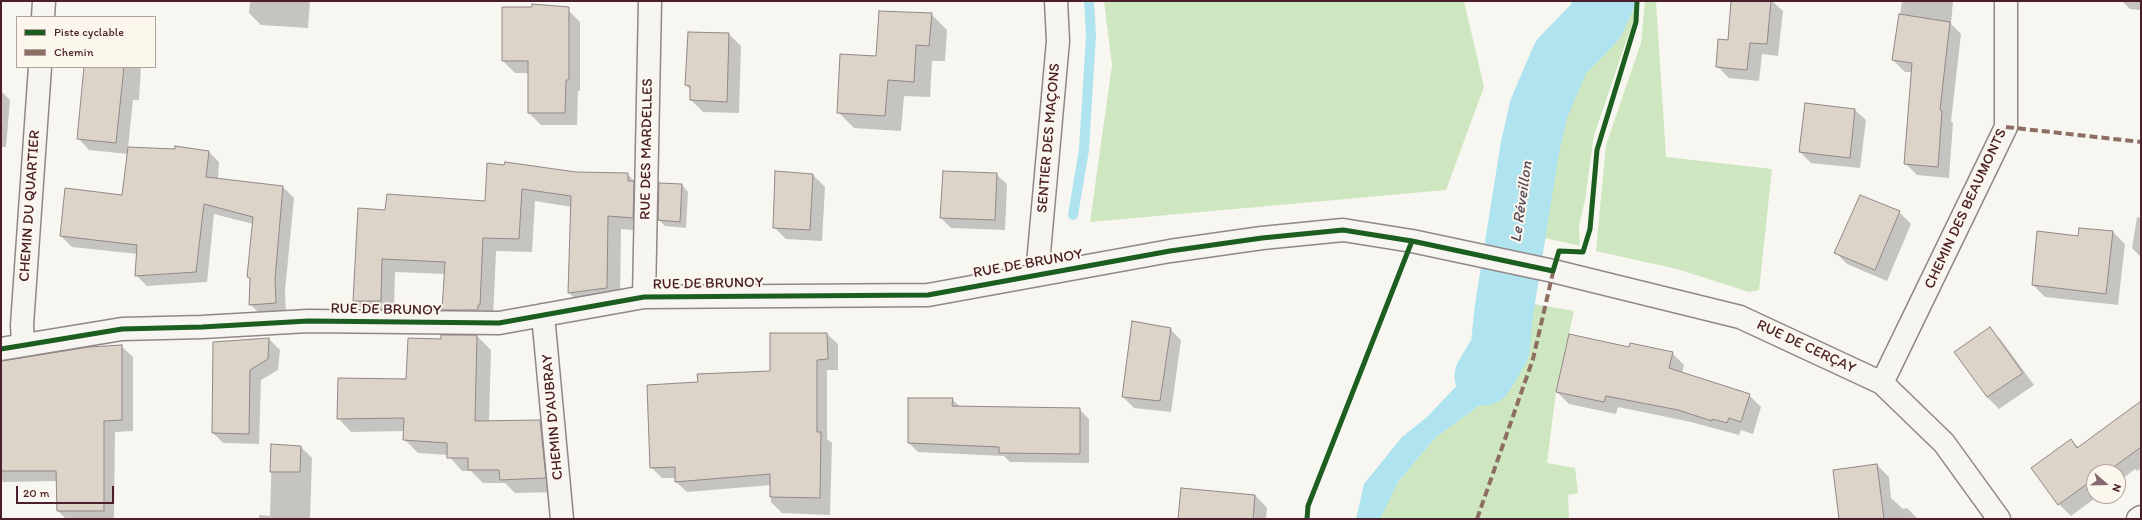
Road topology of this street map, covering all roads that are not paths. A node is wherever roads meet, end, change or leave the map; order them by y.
1 (44, 1) edge
2 (650, 1) edge
3 (1056, 1) edge
4 (2006, 1) edge
5 (43, 16) edge
6 (40, 68) edge
7 (1553, 271) joint
8 (1037, 274) junction
9 (644, 297) junction
10 (543, 315) junction
11 (23, 344) junction
12 (1, 349) edge
13 (1882, 383) junction
14 (2141, 517) edge
15 (562, 519) edge
16 (1999, 519) edge
17 (2138, 519) edge

1 - 5 street
2 - 9 street, RUE DES MARDELLES
3 - 8 street, SENTIER DES MAÇONS
4 - 13 street, CHEMIN DES BEAUMONTS
6 - 11 street, CHEMIN DU QUARTIER
7 - 8 street, RUE DE BRUNOY
7 - 13 street, RUE DE CERÇAY
8 - 9 street, RUE DE BRUNOY
9 - 10 street, RUE DE BRUNOY
10 - 11 street, RUE DE BRUNOY
10 - 15 street, CHEMIN D'AUBRAY
11 - 12 street, RUE DE BRUNOY
13 - 16 street, RUE DE CERÇAY
14 - 17 street

